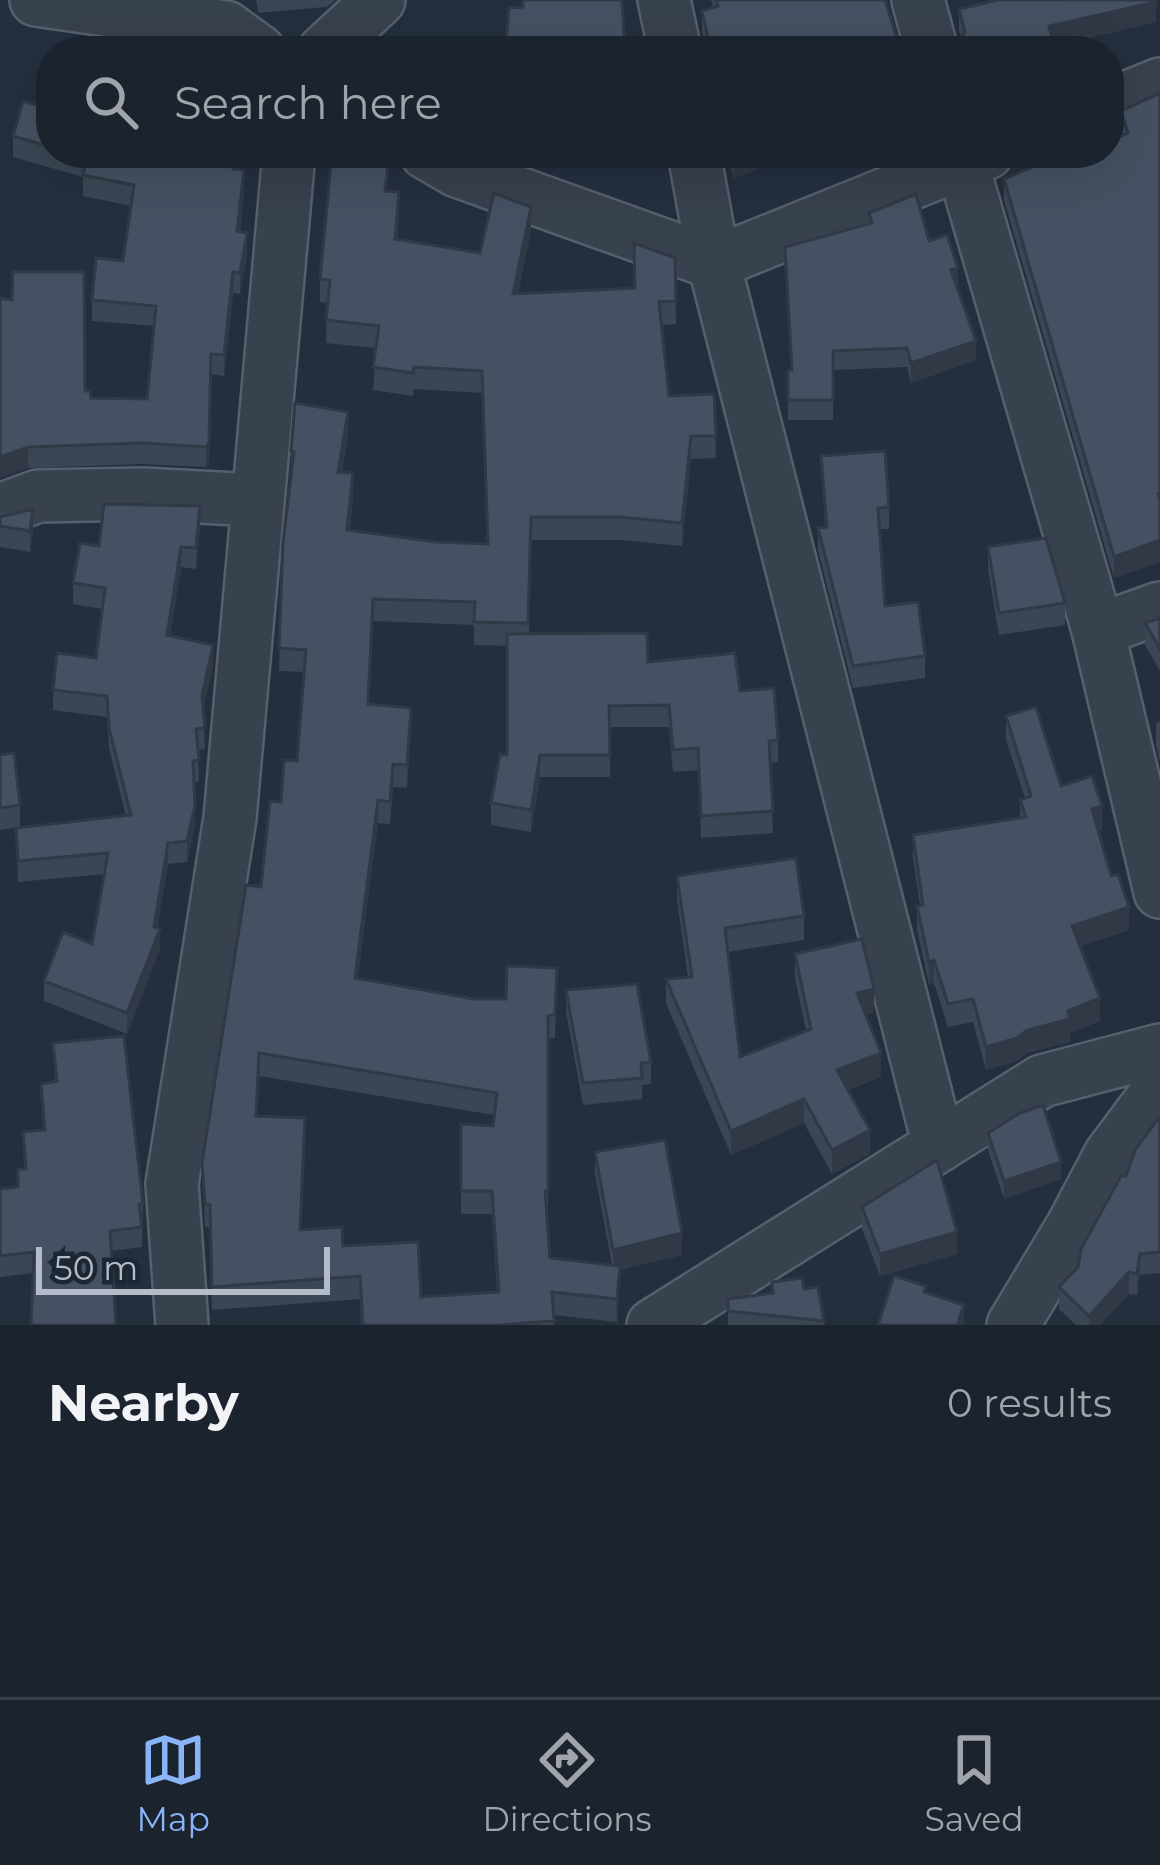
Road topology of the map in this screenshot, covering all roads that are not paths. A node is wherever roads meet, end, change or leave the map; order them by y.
1 (36, 0) edge
2 (380, 0) edge
3 (664, 0) edge
4 (918, 0) edge
5 (234, 26) edge
6 (340, 36) edge
7 (672, 36) edge
8 (928, 36) edge
9 (1160, 84) edge
10 (1124, 98) edge
11 (288, 168) edge
12 (452, 168) edge
13 (697, 168) edge
14 (940, 168) edge
15 (972, 168) edge
16 (714, 262) junction
17 (257, 500) junction
18 (0, 511) edge
19 (1160, 608) edge
20 (1098, 630) junction
21 (1160, 892) edge
22 (1160, 1050) edge
23 (1160, 1088) edge
24 (939, 1146) junction
25 (182, 1325) edge
26 (653, 1325) edge
27 (1013, 1325) edge

1 - 5 street
2 - 6 street
3 - 7 street
4 - 8 street
9 - 10 street
11 - 17 street
12 - 16 street
13 - 16 street
14 - 16 street
15 - 20 street
16 - 24 street
17 - 18 street
17 - 25 street
19 - 20 street
20 - 21 street
22 - 24 street
23 - 27 street
24 - 26 street

